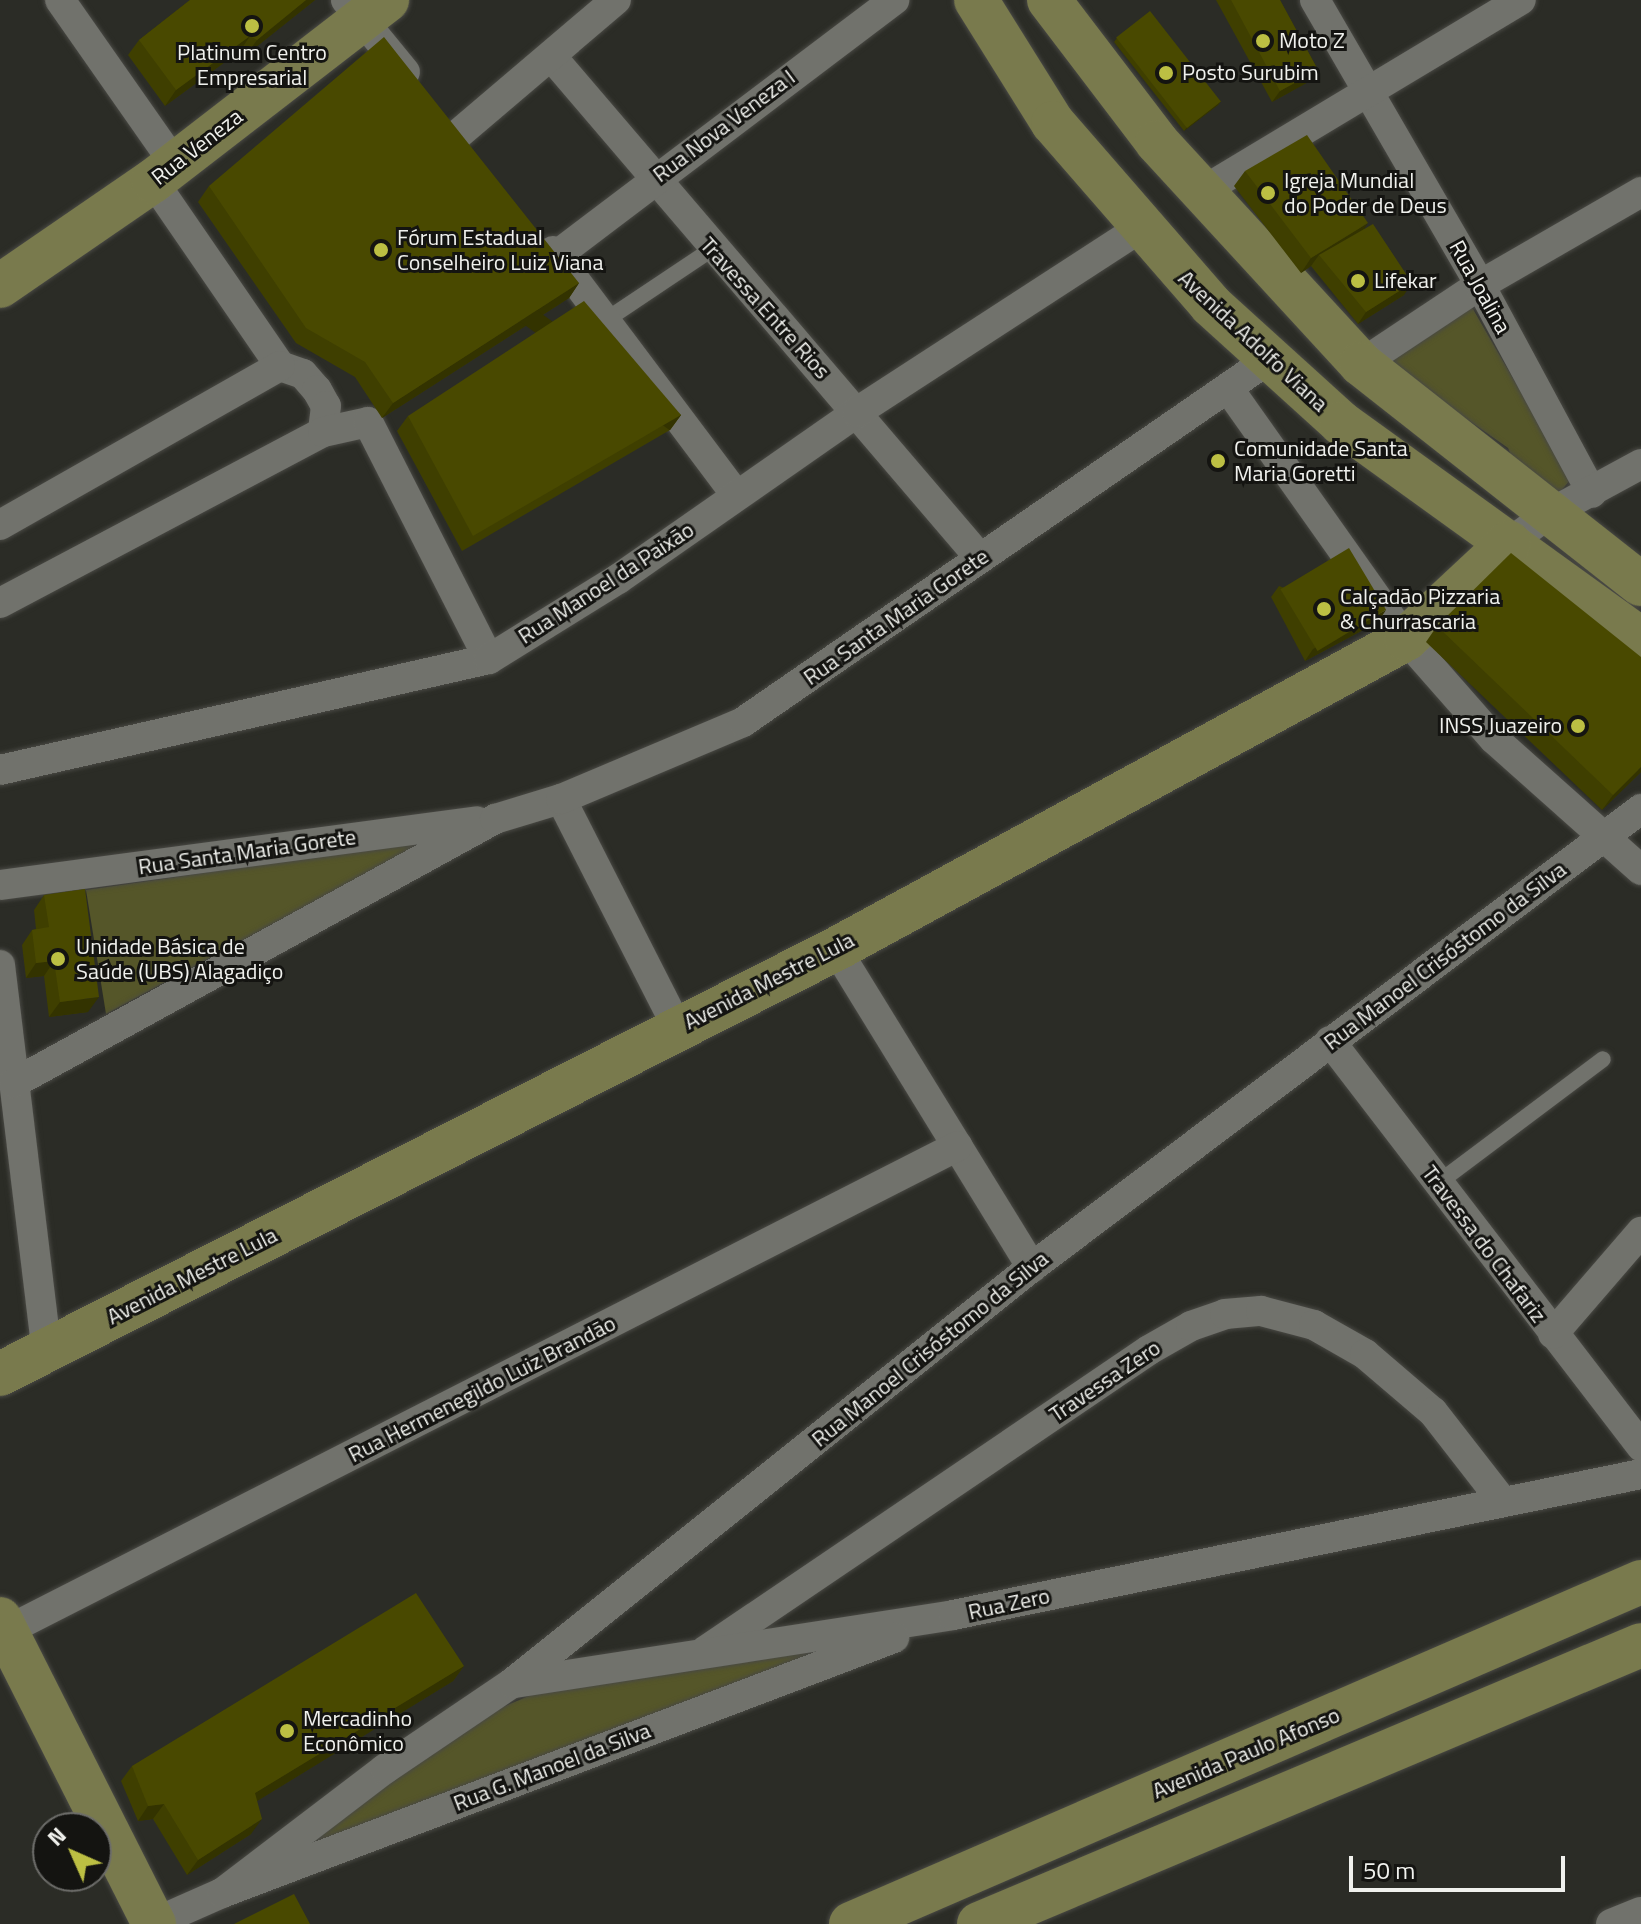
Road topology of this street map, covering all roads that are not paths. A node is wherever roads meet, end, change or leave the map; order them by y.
1 (60, 0) edge
2 (616, 0) edge
3 (894, 0) edge
4 (976, 0) edge
5 (1315, 0) edge
6 (1521, 0) edge
7 (1061, 4) edge
8 (365, 6) edge
9 (551, 56) junction
10 (1366, 90) junction
11 (440, 116) junction
12 (476, 159) edge
13 (164, 172) junction
14 (651, 179) junction
15 (1201, 192) junction
16 (1641, 192) edge
17 (1140, 228) junction
18 (537, 231) edge
19 (712, 249) junction
20 (1259, 254) junction
21 (557, 255) junction
22 (1480, 285) junction
23 (0, 286) edge
24 (1211, 305) junction
25 (606, 320) junction
26 (1268, 360) junction
27 (1361, 364) junction
28 (280, 366) junction
29 (1228, 388) junction
30 (857, 412) junction
31 (323, 432) junction
32 (1641, 464) edge
33 (1592, 493) junction
34 (737, 496) junction
35 (1547, 515) junction
36 (0, 525) edge
37 (1509, 543) junction
38 (980, 558) junction
39 (1641, 584) edge
40 (0, 603) edge
41 (1406, 639) junction
42 (1641, 639) edge
43 (489, 659) junction
44 (0, 770) edge
45 (561, 799) junction
46 (1641, 809) edge
47 (495, 819) junction
48 (1601, 839) junction
49 (1641, 870) edge
50 (0, 885) edge
51 (836, 949) junction
52 (0, 965) edge
53 (677, 1027) junction
54 (1330, 1041) junction
55 (1603, 1059) dead end
56 (14, 1083) junction
57 (958, 1146) junction
58 (1438, 1183) junction
59 (1641, 1232) edge
60 (1032, 1267) junction
61 (1553, 1334) junction
62 (47, 1351) junction
63 (0, 1374) edge
64 (1641, 1446) edge
65 (1641, 1474) edge
66 (1503, 1502) junction
67 (1641, 1582) edge
68 (953, 1615) junction
69 (6, 1642) edge
70 (1641, 1645) edge
71 (697, 1656) junction
72 (512, 1683) junction
73 (222, 1893) junction
74 (1641, 1912) edge
75 (154, 1924) edge
76 (851, 1924) edge
77 (979, 1924) edge
78 (1611, 1924) edge

1 - 13 street
2 - 9 street
3 - 14 street, Rua Nova Veneza I
4 - 17 street, Avenida Adolfo Viana
5 - 10 street, Rua Joalina
6 - 10 street
7 - 15 street
8 - 11 street
8 - 13 street, Rua Veneza
9 - 11 street
9 - 14 street, Travessa Entre Rios
10 - 15 street
10 - 22 street, Rua Joalina
11 - 12 street
13 - 23 street, Rua Veneza
13 - 28 street
14 - 19 street, Travessa Entre Rios
14 - 21 street, Rua Nova Veneza I
15 - 20 street
16 - 22 street
17 - 24 street, Avenida Adolfo Viana
17 - 30 street, Rua Manoel da Paixão
18 - 21 street
19 - 25 lane
19 - 30 street, Travessa Entre Rios
20 - 24 street
20 - 27 street
21 - 25 street
22 - 27 street
22 - 33 street, Rua Joalina
24 - 26 street, Avenida Adolfo Viana
25 - 34 street
26 - 29 street, Rua Santa Maria Gorete
26 - 37 street, Avenida Adolfo Viana
27 - 35 street
28 - 31 street
28 - 36 street
29 - 38 street, Rua Santa Maria Gorete
29 - 41 street
30 - 34 street, Rua Manoel da Paixão
30 - 38 street, Travessa Entre Rios
31 - 40 street
31 - 43 street
32 - 33 street
33 - 35 street
34 - 43 street, Rua Manoel da Paixão
35 - 37 street
35 - 39 street
37 - 41 street, Avenida Mestre Lula
37 - 42 street, Avenida Adolfo Viana
38 - 45 street, Rua Santa Maria Gorete
41 - 48 street
41 - 51 street, Avenida Mestre Lula
43 - 44 street, Rua Manoel da Paixão
45 - 47 street, Rua Santa Maria Gorete
45 - 53 street
46 - 48 street, Rua Manoel Crisóstomo da Silva
47 - 50 street, Rua Santa Maria Gorete
47 - 56 street, Rua Santa Maria Gorete
48 - 49 street
48 - 54 street, Rua Manoel Crisóstomo da Silva
51 - 53 street, Avenida Mestre Lula
51 - 57 street
52 - 56 street
53 - 62 street, Avenida Mestre Lula
54 - 58 street, Travessa do Chafariz
54 - 60 street, Rua Manoel Crisóstomo da Silva
55 - 58 lane
56 - 62 street
57 - 60 street
57 - 69 street, Rua Hermenegildo Luiz Brandão
58 - 61 street, Travessa do Chafariz
59 - 61 street
60 - 72 street, Rua Manoel Crisóstomo da Silva
61 - 64 street, Travessa do Chafariz
62 - 63 street, Avenida Mestre Lula
65 - 66 street, Rua Zero
66 - 68 street, Rua Zero
66 - 71 street, Travessa Zero
67 - 76 street, Avenida Paulo Afonso
68 - 71 street, Rua Zero
68 - 73 street, Rua G. Manoel da Silva
69 - 75 street
70 - 77 street
71 - 72 street, Rua Zero
72 - 73 street, Rua Manoel Crisóstomo da Silva
73 - 75 street, Rua G. Manoel da Silva
74 - 78 street

